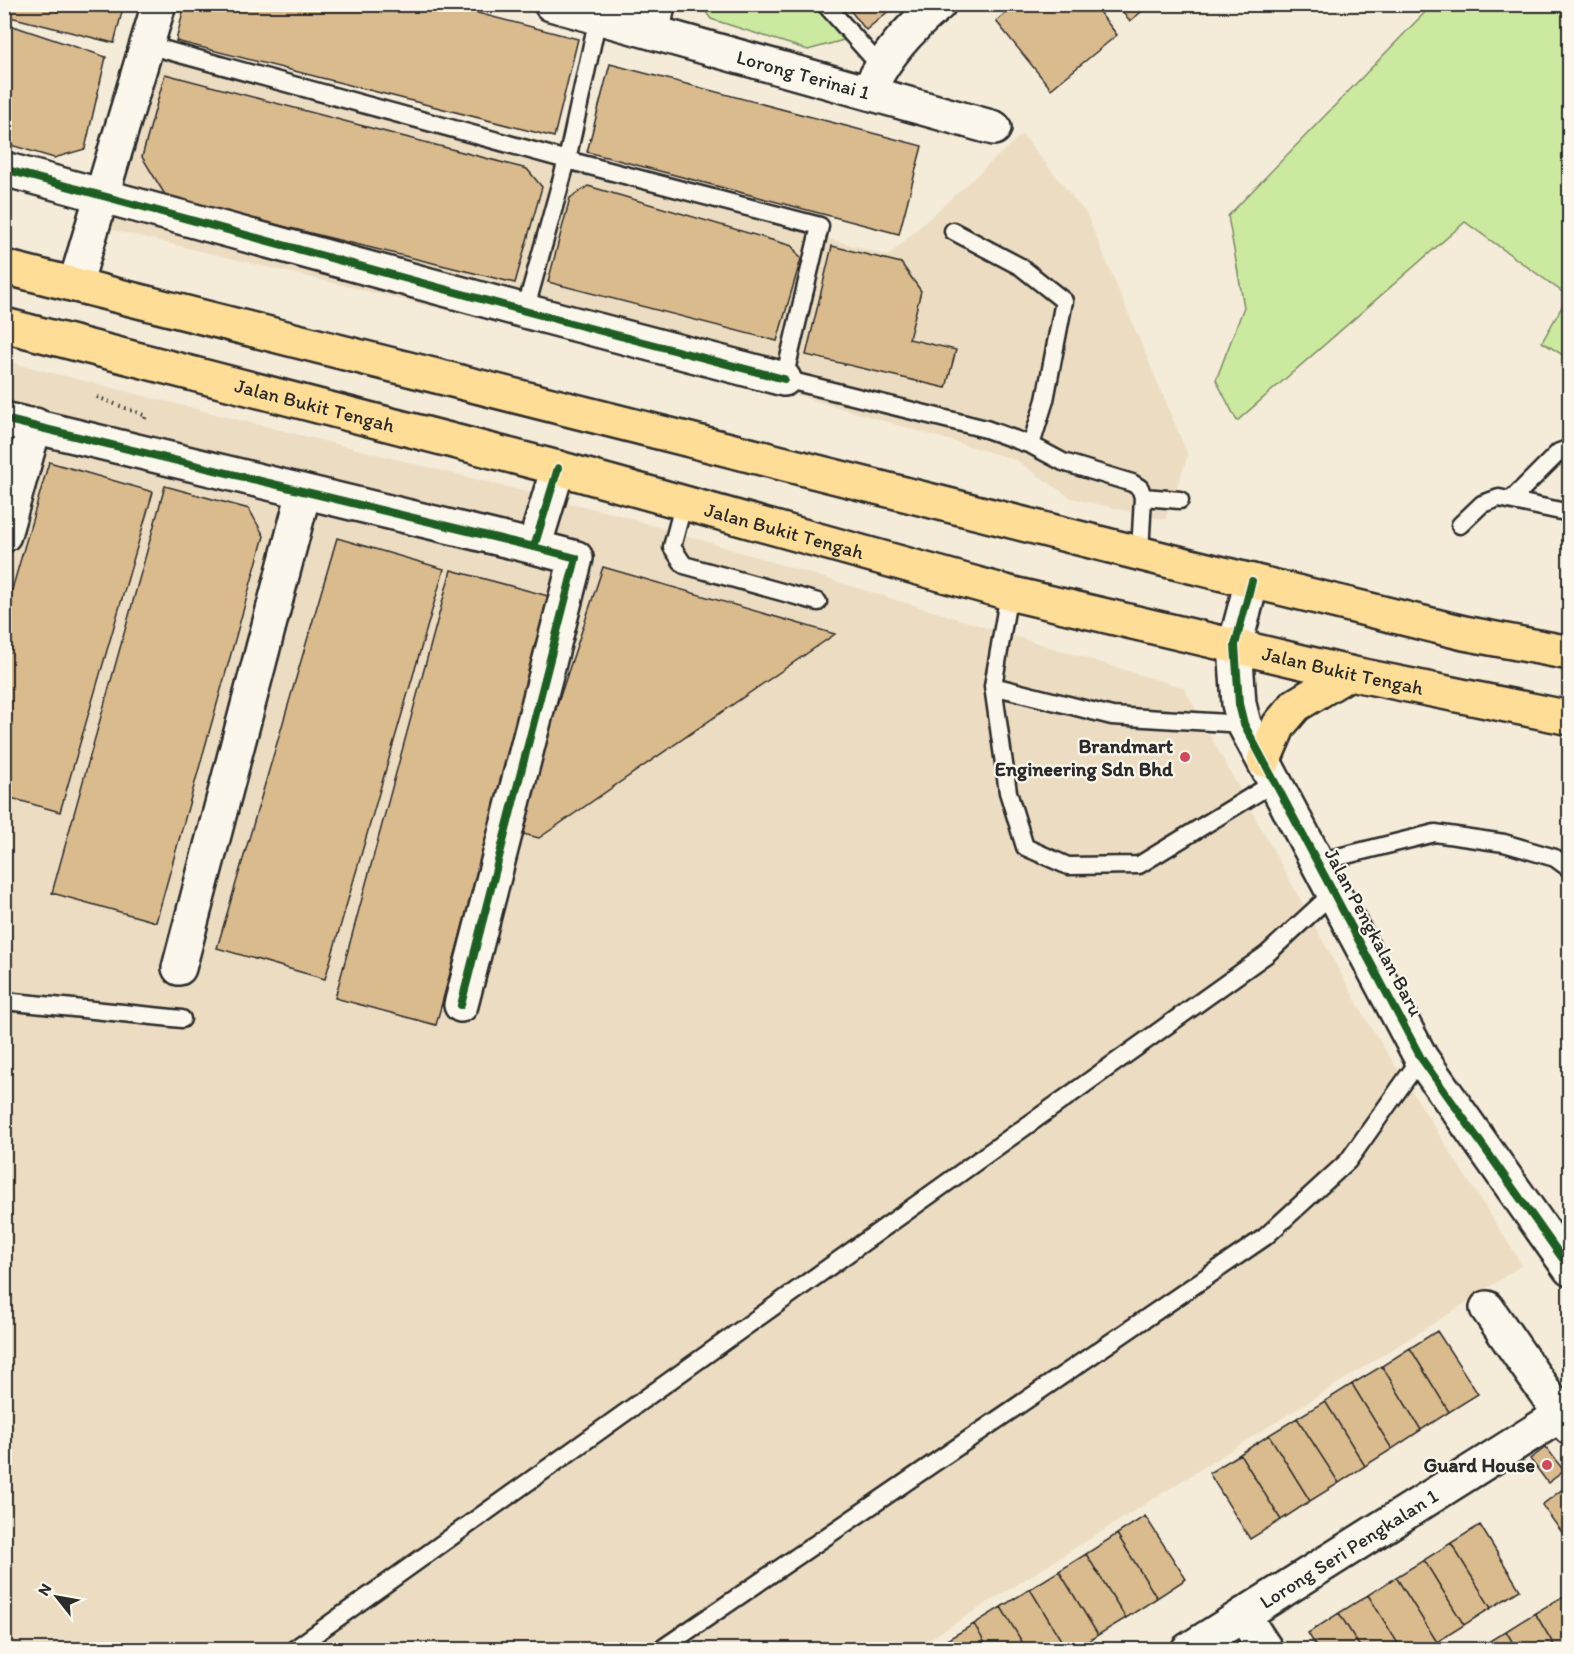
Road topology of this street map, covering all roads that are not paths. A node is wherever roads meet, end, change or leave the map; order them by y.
1 (159, 4) edge
2 (551, 4) edge
3 (825, 4) edge
4 (939, 4) edge
5 (655, 18) edge
6 (606, 19) junction
7 (147, 45) junction
8 (874, 79) junction
9 (994, 128) dead end
10 (567, 160) junction
11 (4, 169) edge
12 (104, 194) junction
13 (953, 231) dead end
14 (4, 267) edge
15 (75, 285) junction
16 (525, 311) junction
17 (4, 325) edge
18 (784, 379) junction
19 (20, 422) edge
20 (1031, 446) junction
21 (1569, 448) edge
22 (558, 468) junction
23 (304, 492) junction
24 (1143, 497) junction
25 (1180, 500) dead end
26 (1511, 500) junction
27 (684, 502) junction
28 (1569, 513) edge
29 (1460, 525) dead end
30 (5, 529) edge
31 (534, 547) junction
32 (1140, 554) junction
33 (1252, 581) junction
34 (1009, 593) junction
35 (818, 602) dead end
36 (1234, 645) junction
37 (1569, 653) edge
38 (1349, 673) junction
39 (993, 686) junction
40 (1569, 718) edge
41 (1244, 724) junction
42 (1269, 771) junction
43 (1318, 862) junction
44 (1569, 869) edge
45 (1334, 892) junction
46 (179, 968) dead end
47 (4, 1001) edge
48 (461, 1005) dead end
49 (182, 1019) dead end
50 (1421, 1058) junction
51 (1569, 1269) edge
52 (1487, 1308) dead end
53 (1566, 1417) edge
54 (1243, 1615) junction
55 (293, 1650) edge
56 (660, 1650) edge
57 (1188, 1650) edge
58 (1266, 1650) edge

1 - 7 street
2 - 6 street, Lorong Terinai 1
3 - 8 lane
4 - 8 street
5 - 6 street, Lorong Terinai 1
5 - 8 street, Lorong Terinai 1
6 - 10 lane
7 - 10 lane
7 - 12 street
8 - 9 street, Lorong Terinai 1
10 - 16 lane
10 - 18 lane
11 - 12 street
12 - 15 street
12 - 16 street
13 - 20 lane
14 - 15 highway
15 - 32 highway
16 - 18 street
17 - 22 highway, Jalan Bukit Tengah
18 - 20 lane
19 - 23 street
19 - 30 street
20 - 24 lane
21 - 26 lane
22 - 27 highway, Jalan Bukit Tengah
22 - 31 street
23 - 31 street
23 - 46 street
24 - 25 lane
24 - 32 lane
26 - 28 lane
26 - 29 lane
27 - 34 highway, Jalan Bukit Tengah
27 - 35 lane
31 - 48 street
32 - 33 highway
33 - 36 street, Jalan Pengkalan Baru
33 - 37 highway
34 - 36 highway, Jalan Bukit Tengah
34 - 39 lane
36 - 38 highway, Jalan Bukit Tengah
36 - 41 street, Jalan Pengkalan Baru
38 - 40 highway, Jalan Bukit Tengah
38 - 42 highway
39 - 41 lane
39 - 42 lane
41 - 42 street, Jalan Pengkalan Baru
42 - 43 street, Jalan Pengkalan Baru
43 - 44 lane
43 - 45 street, Jalan Pengkalan Baru
45 - 50 street, Jalan Pengkalan Baru
45 - 55 lane
47 - 49 lane
50 - 51 street, Jalan Pengkalan Baru
50 - 56 lane
52 - 53 street
53 - 54 street, Lorong Seri Pengkalan 1
54 - 57 street, Lorong Seri Pengkalan 1
54 - 58 street

